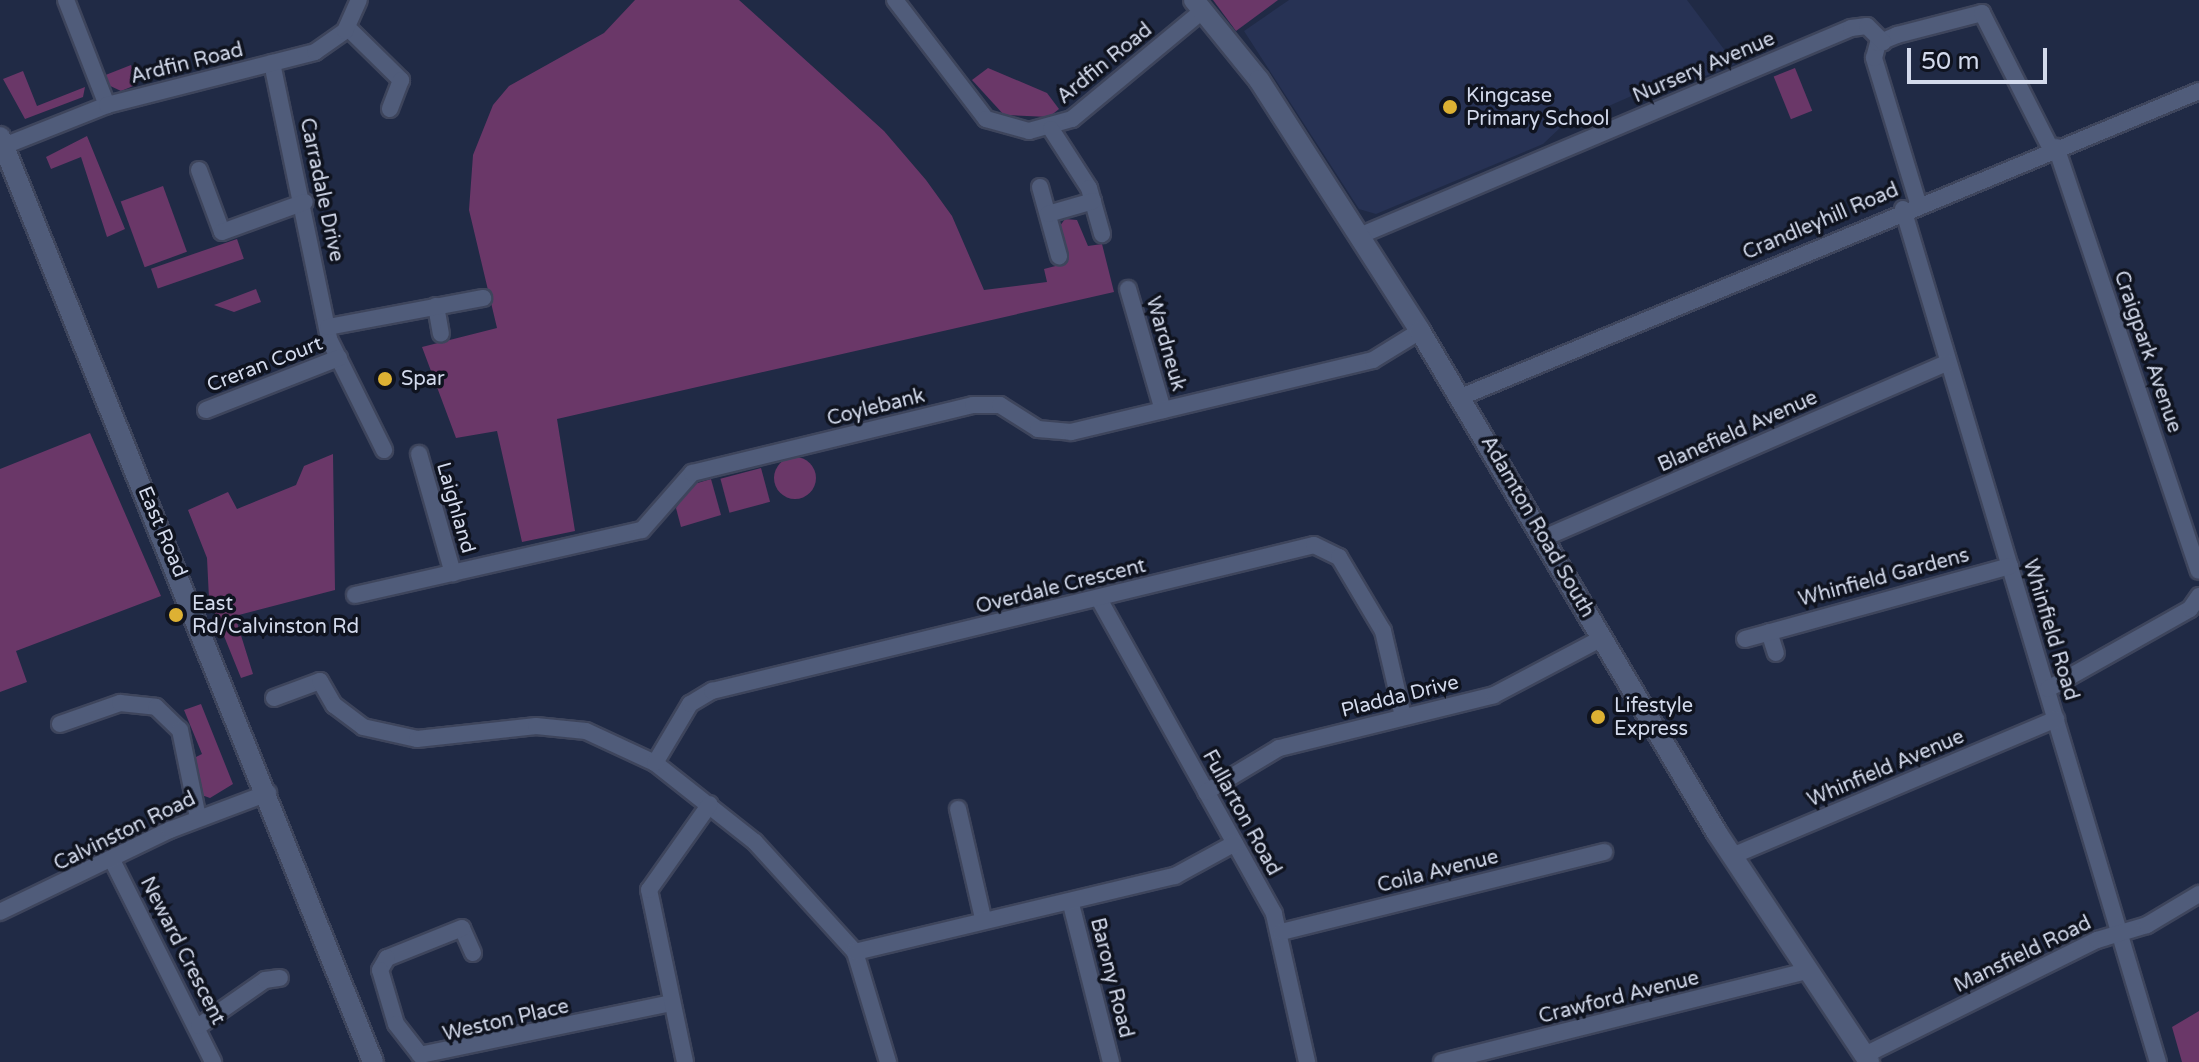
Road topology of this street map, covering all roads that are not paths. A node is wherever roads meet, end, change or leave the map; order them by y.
1 (66, 0) edge
2 (359, 0) edge
3 (895, 0) edge
4 (1198, 6) edge
5 (347, 27) junction
6 (1883, 42) junction
7 (272, 63) junction
8 (2199, 91) edge
9 (107, 105) junction
10 (390, 109) dead end
11 (1051, 129) junction
12 (2, 142) edge
13 (2054, 148) junction
14 (199, 170) dead end
15 (1040, 187) dead end
16 (1093, 201) junction
17 (305, 202) junction
18 (1910, 206) junction
19 (1048, 214) junction
20 (1102, 234) dead end
21 (1359, 236) junction
22 (1059, 256) dead end
23 (1128, 289) dead end
24 (483, 298) dead end
25 (436, 306) junction
26 (328, 327) junction
27 (1420, 331) junction
28 (441, 334) dead end
29 (339, 358) junction
30 (1947, 363) junction
31 (1461, 397) junction
32 (206, 410) dead end
33 (1163, 410) junction
34 (384, 450) dead end
35 (419, 454) dead end
36 (1544, 538) junction
37 (2010, 566) junction
38 (2199, 571) edge
39 (453, 573) junction
40 (355, 595) dead end
41 (2199, 596) edge
42 (1099, 599) junction
43 (1769, 632) junction
44 (1602, 638) junction
45 (1745, 639) dead end
46 (1776, 653) dead end
47 (2048, 689) junction
48 (274, 698) dead end
49 (1403, 716) junction
50 (2056, 719) junction
51 (60, 724) dead end
52 (655, 763) junction
53 (1206, 792) junction
54 (268, 793) junction
55 (710, 804) junction
56 (958, 809) dead end
57 (198, 818) junction
58 (1235, 843) junction
59 (1604, 852) dead end
60 (1732, 856) junction
61 (112, 860) junction
62 (2199, 894) edge
63 (1071, 904) junction
64 (0, 912) edge
65 (983, 918) junction
66 (1281, 932) junction
67 (2120, 933) junction
68 (855, 952) junction
69 (473, 953) dead end
70 (1804, 972) junction
71 (280, 978) dead end
72 (671, 1003) junction
73 (199, 1026) junction
74 (1867, 1059) edge
75 (213, 1062) edge
76 (373, 1062) edge
77 (685, 1062) edge
78 (888, 1062) edge
79 (1111, 1062) edge
80 (1307, 1062) edge
81 (1442, 1062) edge
82 (2158, 1062) edge

1 - 9 street
2 - 5 street
3 - 11 street, Ardfin Road
4 - 11 street, Ardfin Road
4 - 21 street, Adamton Road South
5 - 7 street, Ardfin Road
5 - 10 street
6 - 13 street, Craigpark Avenue
6 - 18 street, Whinfield Road
6 - 21 street, Nursery Avenue
7 - 9 street, Ardfin Road
7 - 17 street, Carradale Drive
8 - 13 street, Crandleyhill Road
9 - 12 street, Ardfin Road
11 - 16 street
12 - 54 street, East Road
13 - 18 street, Crandleyhill Road
13 - 38 street, Craigpark Avenue
14 - 17 street
15 - 19 street
16 - 19 street
16 - 20 street
17 - 26 street, Carradale Drive
18 - 30 street, Whinfield Road
18 - 31 street, Crandleyhill Road
19 - 22 street
21 - 27 street, Adamton Road South
23 - 33 street, Wardneuk
24 - 25 street
25 - 26 street
25 - 28 street
26 - 29 street, Carradale Drive
27 - 31 street, Adamton Road South
27 - 33 street, Coylebank
29 - 32 street, Creran Court
29 - 34 street, Carradale Drive
30 - 36 street, Blanefield Avenue
30 - 37 street, Whinfield Road
31 - 36 street, Adamton Road South
33 - 39 street, Coylebank
35 - 39 street, Laighland
36 - 44 street, Adamton Road South
37 - 43 street, Whinfield Gardens
37 - 47 street, Whinfield Road
39 - 40 street, Coylebank
41 - 47 street
42 - 49 street, Overdale Crescent
42 - 52 street, Overdale Crescent
42 - 53 street, Fullarton Road
43 - 45 street, Whinfield Gardens
43 - 46 street
44 - 49 street, Pladda Drive
44 - 60 street, Adamton Road South
47 - 50 street, Whinfield Road
48 - 52 street
49 - 53 street, Pladda Drive
50 - 60 street, Whinfield Avenue
50 - 67 street, Whinfield Road
51 - 57 street
52 - 55 street
53 - 58 street, Fullarton Road
54 - 57 street, Calvinston Road
54 - 76 street, East Road
55 - 68 street
55 - 72 street
56 - 65 street
57 - 61 street, Calvinston Road
58 - 63 street
58 - 66 street, Fullarton Road
59 - 66 street, Coila Avenue
60 - 70 street, Adamton Road South
61 - 64 street, Calvinston Road
61 - 73 street, Neward Crescent
62 - 67 street, Mansfield Road
63 - 65 street
63 - 79 street, Barony Road
65 - 68 street
66 - 80 street, Fullarton Road
67 - 74 street, Mansfield Road
67 - 82 street, Whinfield Road
68 - 78 street
69 - 72 street, Weston Place
70 - 74 street, Adamton Road South
70 - 81 street, Crawford Avenue
71 - 73 street
72 - 77 street
73 - 75 street, Neward Crescent

